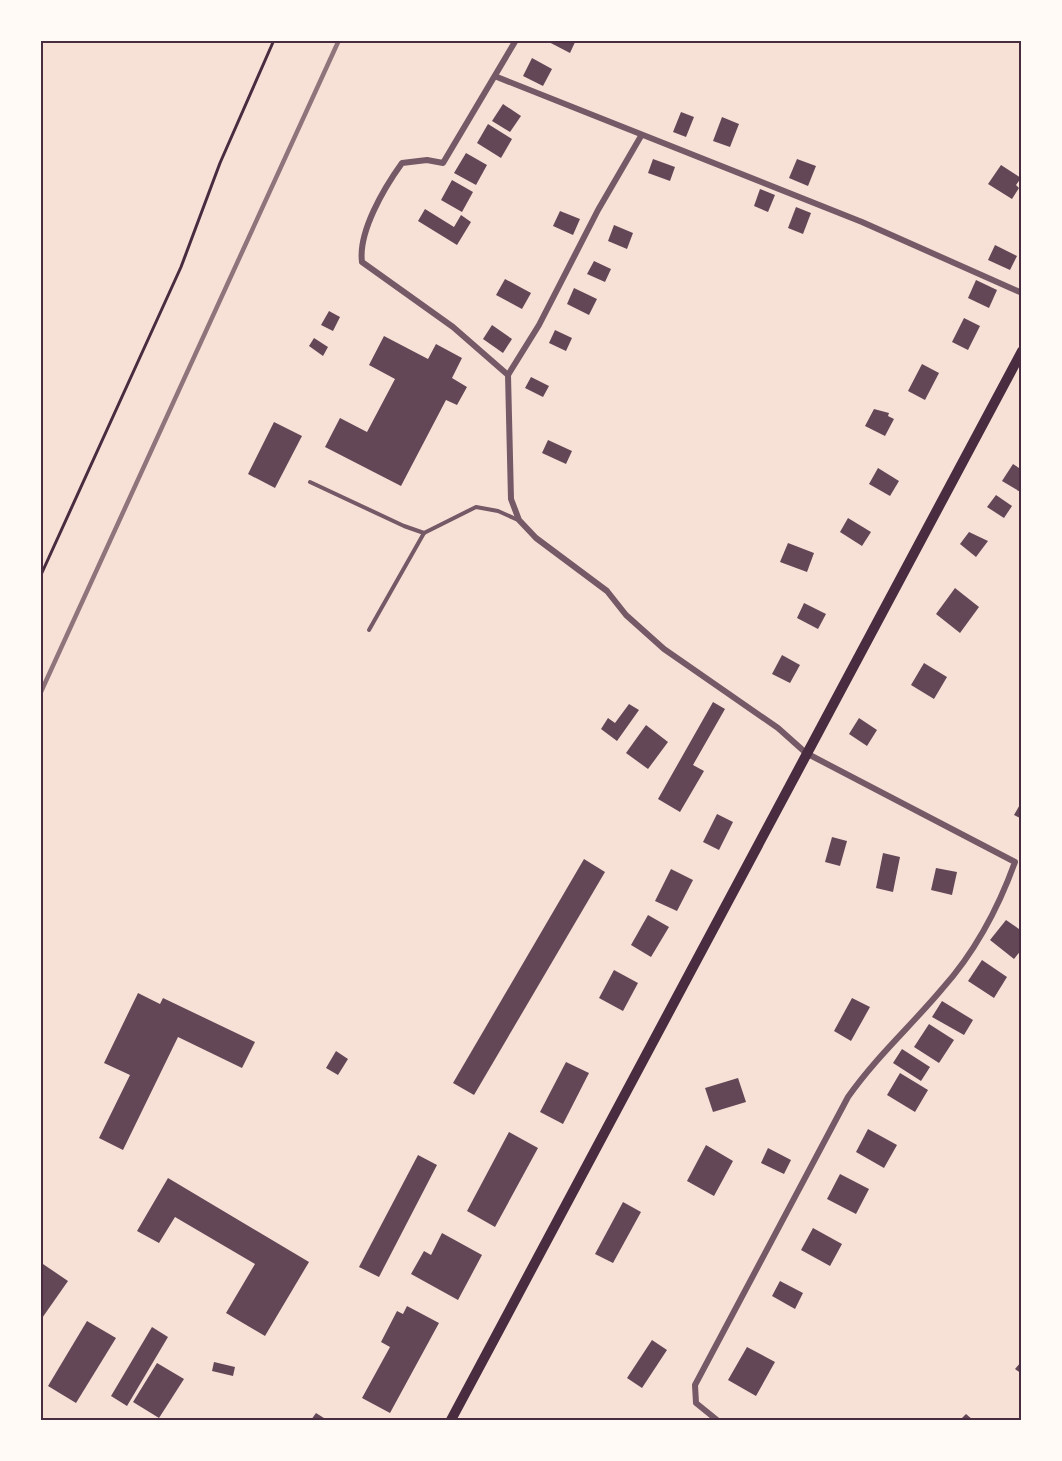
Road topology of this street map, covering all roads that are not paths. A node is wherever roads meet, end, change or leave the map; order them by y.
1 (516, 40) edge
2 (496, 76) junction
3 (641, 136) junction
4 (1022, 293) edge
5 (1022, 351) edge
6 (508, 375) junction
7 (310, 482) dead end
8 (519, 520) junction
9 (424, 533) junction
10 (369, 630) dead end
11 (806, 753) junction
12 (1018, 861) edge
13 (451, 1420) edge
14 (717, 1420) edge

1 - 2 street
2 - 3 street
2 - 6 street
3 - 4 street
3 - 6 street
5 - 11 main road
6 - 8 street
7 - 9 lane
8 - 9 lane
8 - 11 street
9 - 10 lane
11 - 12 street
11 - 13 main road
12 - 14 street

